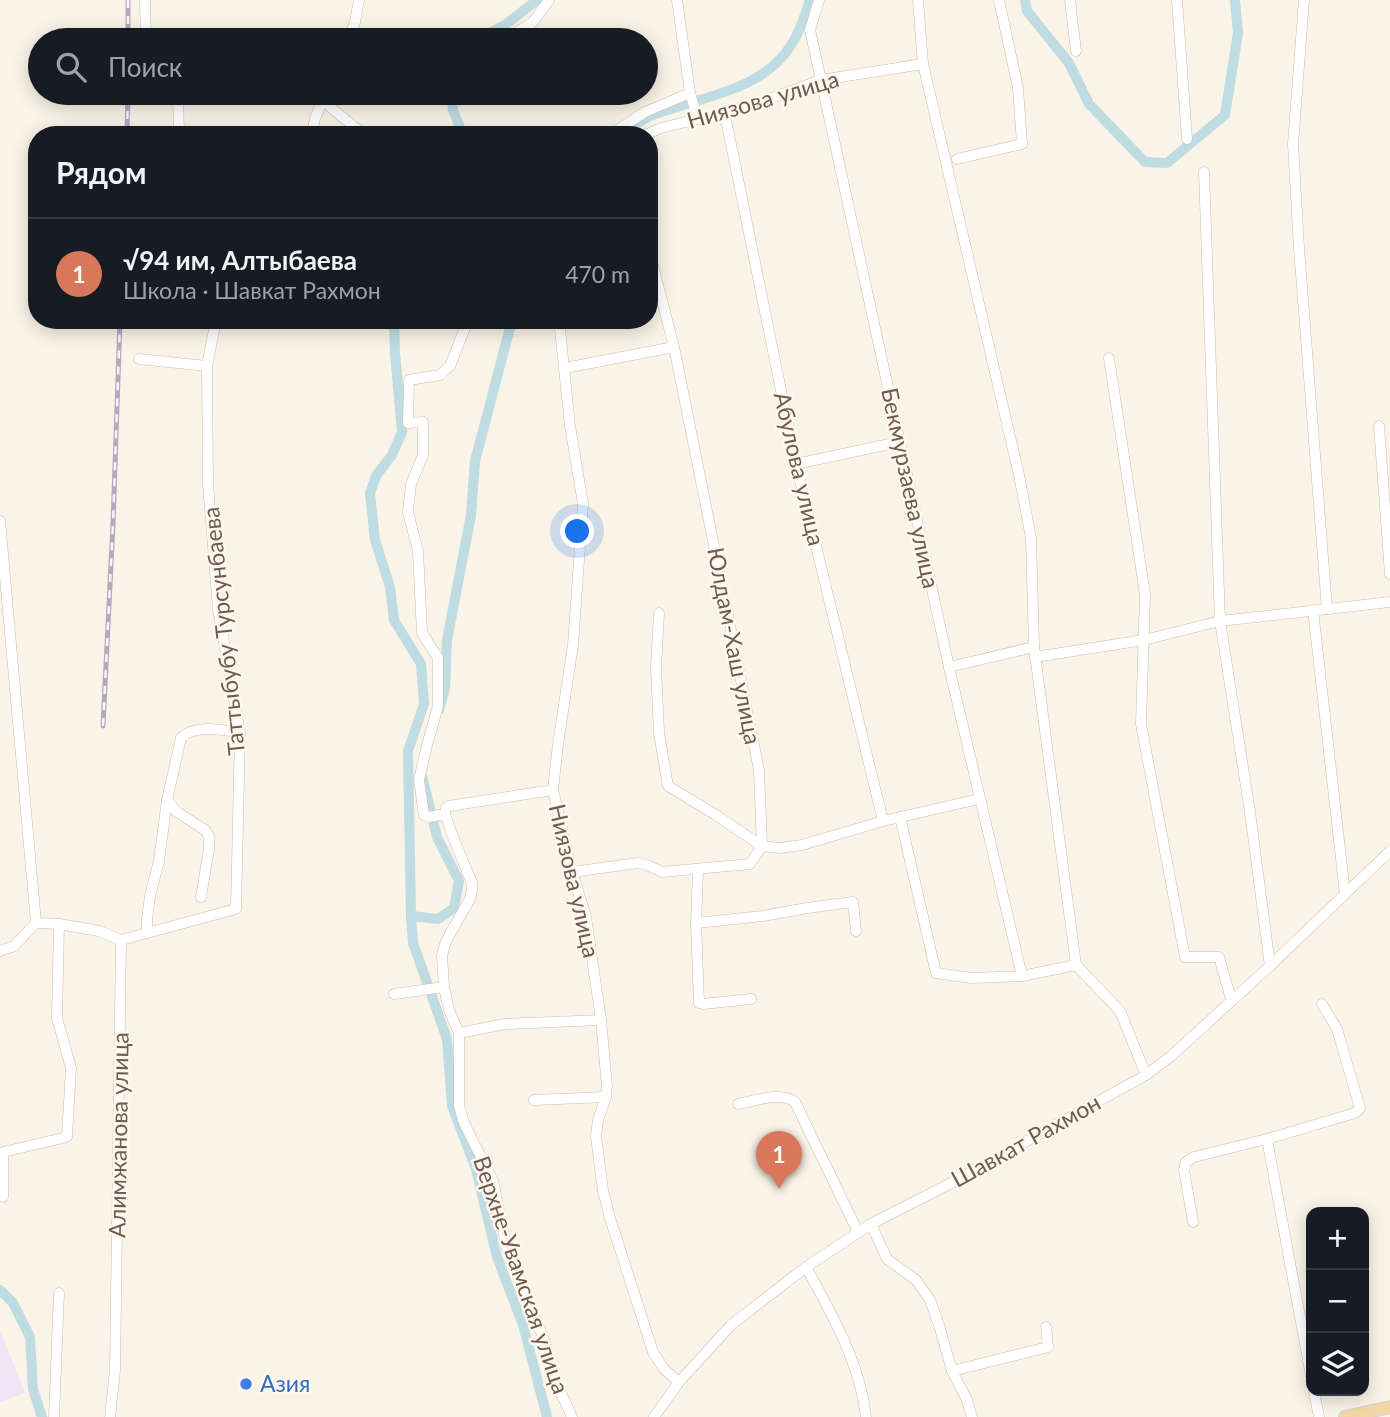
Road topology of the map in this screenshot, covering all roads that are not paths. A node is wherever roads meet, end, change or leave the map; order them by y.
1 (145, 0) edge
2 (359, 0) edge
3 (549, 0) edge
4 (677, 0) edge
5 (819, 0) edge
6 (918, 0) edge
7 (999, 0) edge
8 (1070, 0) edge
9 (1177, 0) edge
10 (1304, 0) edge
11 (146, 28) edge
12 (353, 28) edge
13 (524, 28) edge
14 (1076, 51) dead end
15 (923, 64) junction
16 (821, 80) junction
17 (690, 96) junction
18 (178, 105) edge
19 (321, 105) edge
20 (333, 105) edge
21 (697, 115) junction
22 (725, 115) junction
23 (178, 126) edge
24 (314, 126) edge
25 (355, 126) edge
26 (624, 126) edge
27 (658, 129) edge
28 (1187, 139) dead end
29 (957, 159) dead end
30 (1203, 172) dead end
31 (658, 285) edge
32 (214, 329) edge
33 (464, 329) edge
34 (560, 329) edge
35 (674, 347) junction
36 (1109, 358) dead end
37 (139, 359) dead end
38 (207, 366) junction
39 (565, 368) junction
40 (1379, 426) dead end
41 (899, 442) junction
42 (796, 464) junction
43 (0, 521) edge
44 (1390, 574) edge
45 (1390, 602) edge
46 (1327, 609) junction
47 (1313, 610) junction
48 (659, 613) dead end
49 (1220, 621) junction
50 (1144, 640) junction
51 (1035, 652) junction
52 (948, 667) junction
53 (240, 733) junction
54 (553, 790) junction
55 (979, 799) junction
56 (167, 800) junction
57 (437, 816) junction
58 (900, 817) junction
59 (883, 821) junction
60 (762, 846) junction
61 (1390, 851) edge
62 (698, 870) junction
63 (572, 872) junction
64 (1345, 894) junction
65 (201, 897) dead end
66 (36, 923) junction
67 (696, 923) junction
68 (59, 924) junction
69 (856, 931) dead end
70 (148, 933) junction
71 (121, 940) junction
72 (0, 951) edge
73 (1076, 965) junction
74 (1270, 966) junction
75 (1022, 976) junction
76 (440, 988) junction
77 (394, 994) dead end
78 (751, 999) dead end
79 (1231, 999) junction
80 (1322, 1004) dead end
81 (601, 1020) junction
82 (459, 1034) junction
83 (1146, 1075) junction
84 (606, 1097) junction
85 (534, 1100) dead end
86 (738, 1104) dead end
87 (1267, 1139) junction
88 (3, 1197) dead end
89 (1193, 1222) dead end
90 (871, 1224) junction
91 (858, 1232) junction
92 (806, 1267) junction
93 (59, 1293) dead end
94 (1045, 1327) dead end
95 (1306, 1349) edge
96 (952, 1371) junction
97 (679, 1382) junction
98 (1315, 1396) edge
99 (1390, 1407) edge
100 (54, 1417) edge
101 (110, 1417) edge
102 (572, 1417) edge
103 (654, 1417) edge
104 (866, 1417) edge
105 (972, 1417) edge
106 (1319, 1417) edge
107 (1345, 1417) edge

1 - 11 street
2 - 12 street
3 - 13 street
4 - 17 street
5 - 16 street, Бекмурзаева улица
6 - 15 street
7 - 29 street
8 - 14 street
9 - 28 street
10 - 46 street
15 - 16 street, Ниязова улица
15 - 51 street
16 - 22 street, Ниязова улица
16 - 41 street, Бекмурзаева улица
17 - 21 street
17 - 26 street
18 - 23 street
19 - 24 street
20 - 25 street
21 - 22 street, Ниязова улица
21 - 27 street, Ниязова улица
22 - 42 street, Абулова улица
30 - 49 street
31 - 35 street, Юлдам-Хаш улица
32 - 38 street, Таттыбубу Турсунбаева
33 - 57 street, Верхне-Увамская улица
34 - 39 street, Ниязова улица
35 - 39 street
35 - 60 street, Юлдам-Хаш улица
36 - 50 street
37 - 38 street
38 - 53 street, Таттыбубу Турсунбаева
39 - 54 street, Ниязова улица
40 - 44 street
41 - 42 street
41 - 52 street, Бекмурзаева улица
42 - 59 street, Абулова улица
43 - 66 street
45 - 46 street
46 - 47 street
47 - 49 street
47 - 64 street
48 - 60 street
49 - 50 street
49 - 74 street
50 - 51 street
50 - 79 street
51 - 52 street
51 - 73 street
52 - 55 street, Бекмурзаева улица
53 - 56 street
53 - 70 street, Таттыбубу Турсунбаева
54 - 57 street
54 - 63 street, Ниязова улица
55 - 58 street
55 - 75 street, Бекмурзаева улица
56 - 65 street
56 - 70 street
57 - 76 street, Верхне-Увамская улица
58 - 59 street
58 - 75 street
59 - 60 street
60 - 62 street
61 - 64 street, Шавкат Рахмон
62 - 63 street
62 - 67 street
63 - 81 street, Ниязова улица
64 - 74 street, Шавкат Рахмон
66 - 68 street
66 - 72 street
67 - 69 street
67 - 78 street
68 - 71 street
68 - 88 street
70 - 71 street, Таттыбубу Турсунбаева
71 - 101 street, Алимжанова улица
73 - 75 street
73 - 83 street
74 - 79 street, Шавкат Рахмон
76 - 77 street
76 - 82 street, Верхне-Увамская улица
79 - 83 street, Шавкат Рахмон
80 - 87 street
81 - 82 street
81 - 84 street, Ниязова улица
82 - 102 street, Верхне-Увамская улица
83 - 90 street, Шавкат Рахмон
84 - 85 street
84 - 97 street, Ниязова улица
86 - 91 street
87 - 89 street
87 - 95 street
90 - 91 street, Шавкат Рахмон
90 - 96 street
91 - 92 street, Шавкат Рахмон
92 - 97 street, Шавкат Рахмон
92 - 104 street
93 - 100 street
94 - 96 street
96 - 105 street
97 - 103 street, Шавкат Рахмон
98 - 106 street
99 - 107 main road

